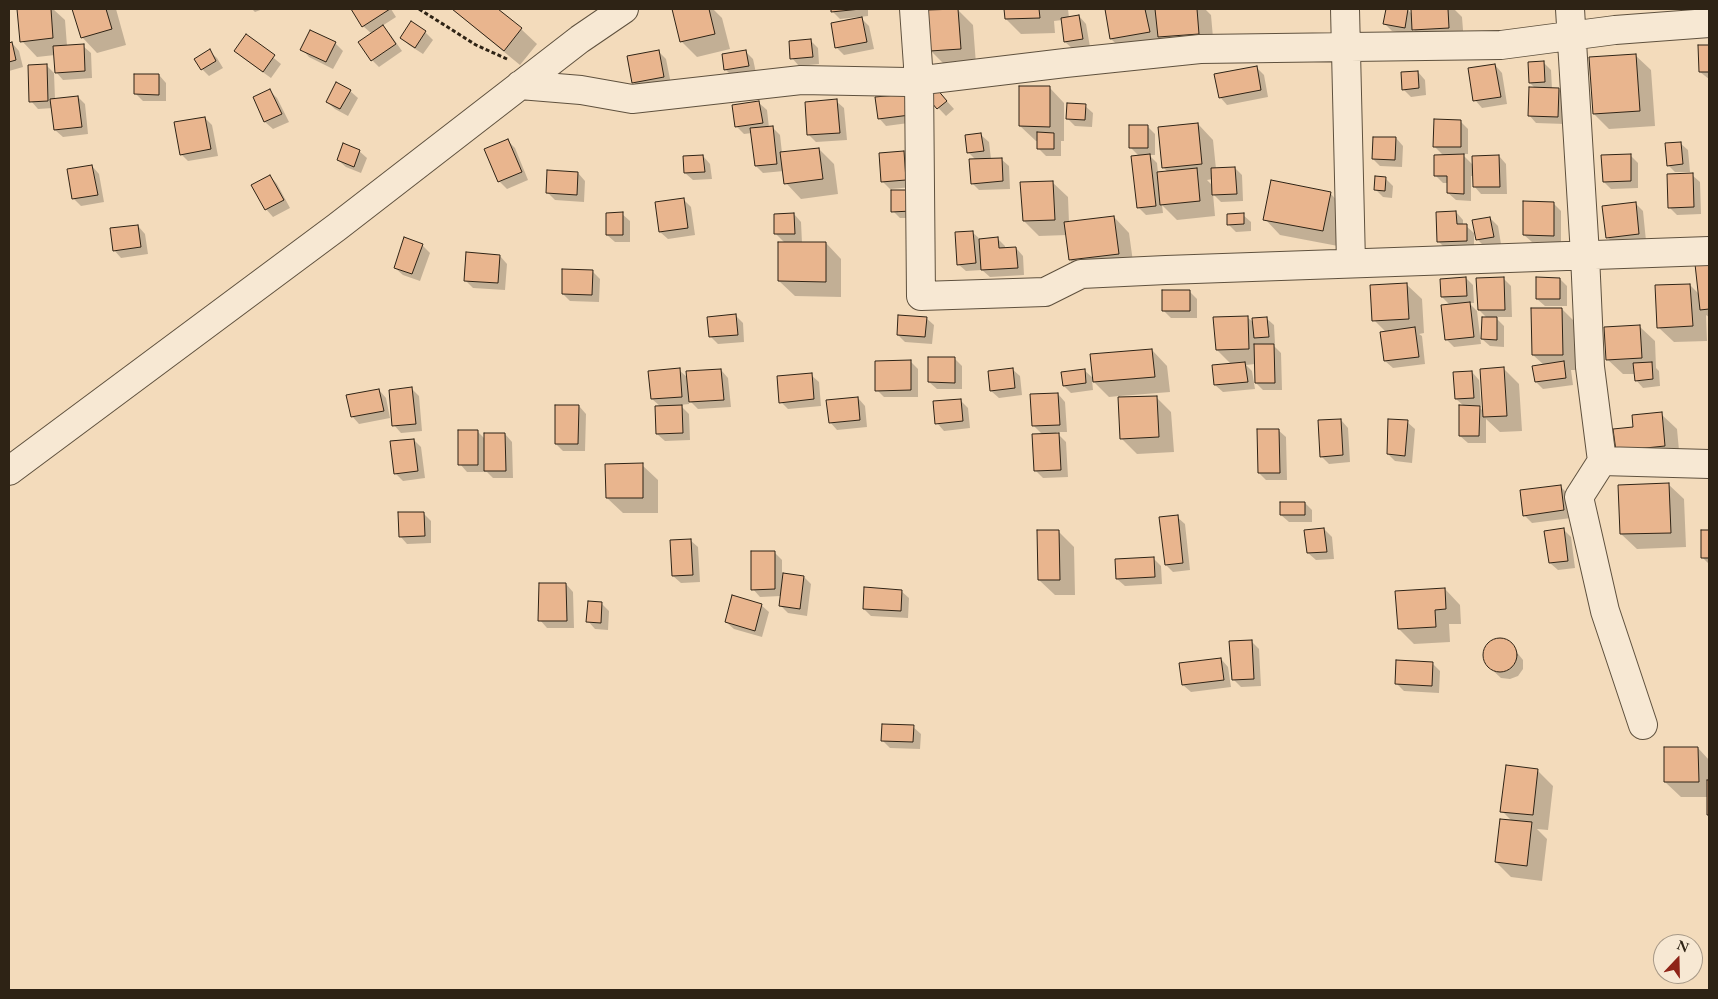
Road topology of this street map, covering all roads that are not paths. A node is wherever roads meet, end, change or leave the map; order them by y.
1 (624, 9) edge
2 (914, 9) edge
3 (1345, 9) edge
4 (1570, 9) edge
5 (1709, 23) edge
6 (1572, 35) junction
7 (1346, 47) junction
8 (528, 79) junction
9 (919, 80) junction
10 (1709, 251) edge
11 (1585, 255) junction
12 (1351, 264) junction
13 (1602, 461) junction
14 (1709, 464) edge
15 (9, 471) edge
16 (1643, 725) dead end

1 - 8 street
2 - 9 street
3 - 7 street
4 - 6 street
5 - 6 street
6 - 7 street
6 - 11 street
7 - 9 street
7 - 12 street
8 - 9 street
8 - 15 street
9 - 12 street
10 - 11 street
11 - 12 street
11 - 13 street
13 - 14 street
13 - 16 street

